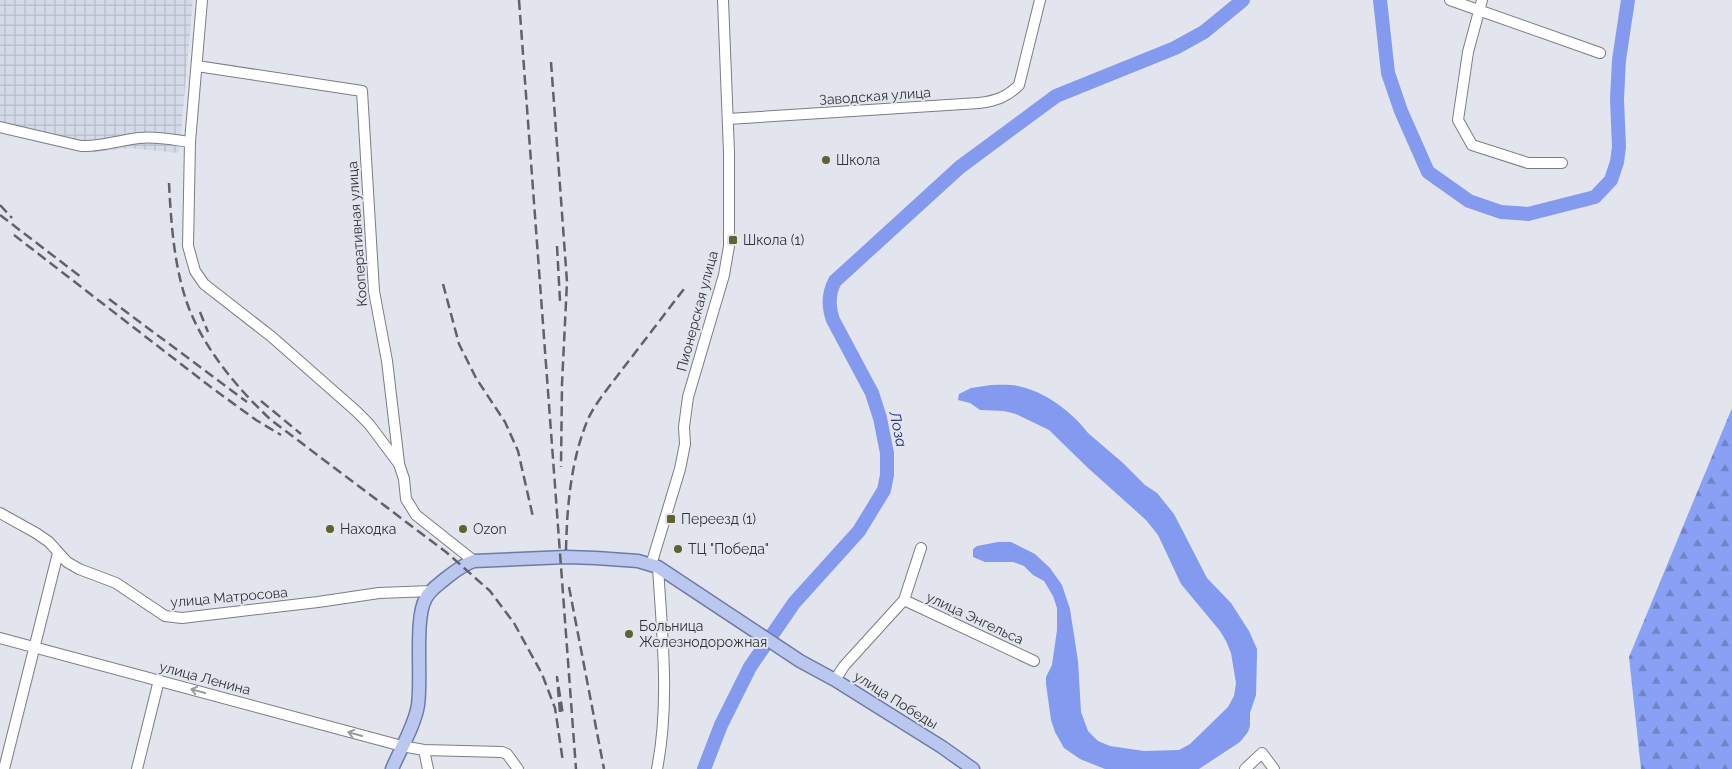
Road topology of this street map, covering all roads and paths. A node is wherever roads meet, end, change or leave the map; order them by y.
1 (202, 0) edge
2 (723, 0) edge
3 (1040, 0) edge
4 (1450, 0) edge
5 (1482, 0) edge
6 (1478, 11) junction
7 (1600, 53) dead end
8 (197, 66) junction
9 (728, 119) junction
10 (0, 127) edge
11 (190, 142) junction
12 (1562, 163) dead end
13 (399, 464) junction
14 (0, 513) edge
15 (922, 548) dead end
16 (58, 553) junction
17 (474, 561) junction
18 (655, 566) junction
19 (432, 590) junction
20 (904, 600) junction
21 (0, 638) edge
22 (35, 647) junction
23 (1034, 661) dead end
24 (158, 680) junction
25 (835, 680) junction
26 (402, 746) junction
27 (424, 750) junction
28 (4, 769) edge
29 (137, 769) edge
30 (392, 769) edge
31 (428, 769) edge
32 (518, 769) edge
33 (656, 769) edge
34 (973, 769) edge
35 (1246, 769) edge
36 (1274, 769) edge

1 - 8 street
2 - 9 street, Пионерская улица
3 - 9 street, Заводская улица
4 - 6 street
5 - 6 street
6 - 7 street
6 - 12 street
8 - 11 street
8 - 13 street, Кооперативная улица
9 - 18 street, Пионерская улица
10 - 11 street
11 - 13 street
13 - 17 street, Кооперативная улица
14 - 16 street, улица Матросова
15 - 20 street
16 - 19 street, улица Матросова
16 - 22 street
17 - 18 main road
17 - 19 main road
18 - 25 main road, улица Победы
18 - 33 street, Пионерская улица
19 - 26 main road
20 - 23 street, улица Энгельса
20 - 25 street
21 - 22 street, улица Ленина
22 - 24 street, улица Ленина
22 - 28 street
26 -> 24 street, улица Ленина
24 - 29 street
25 - 34 main road, улица Победы
26 - 27 street, улица Ленина
26 - 30 main road
27 - 31 street
27 - 32 street, улица Ленина
35 - 36 street

